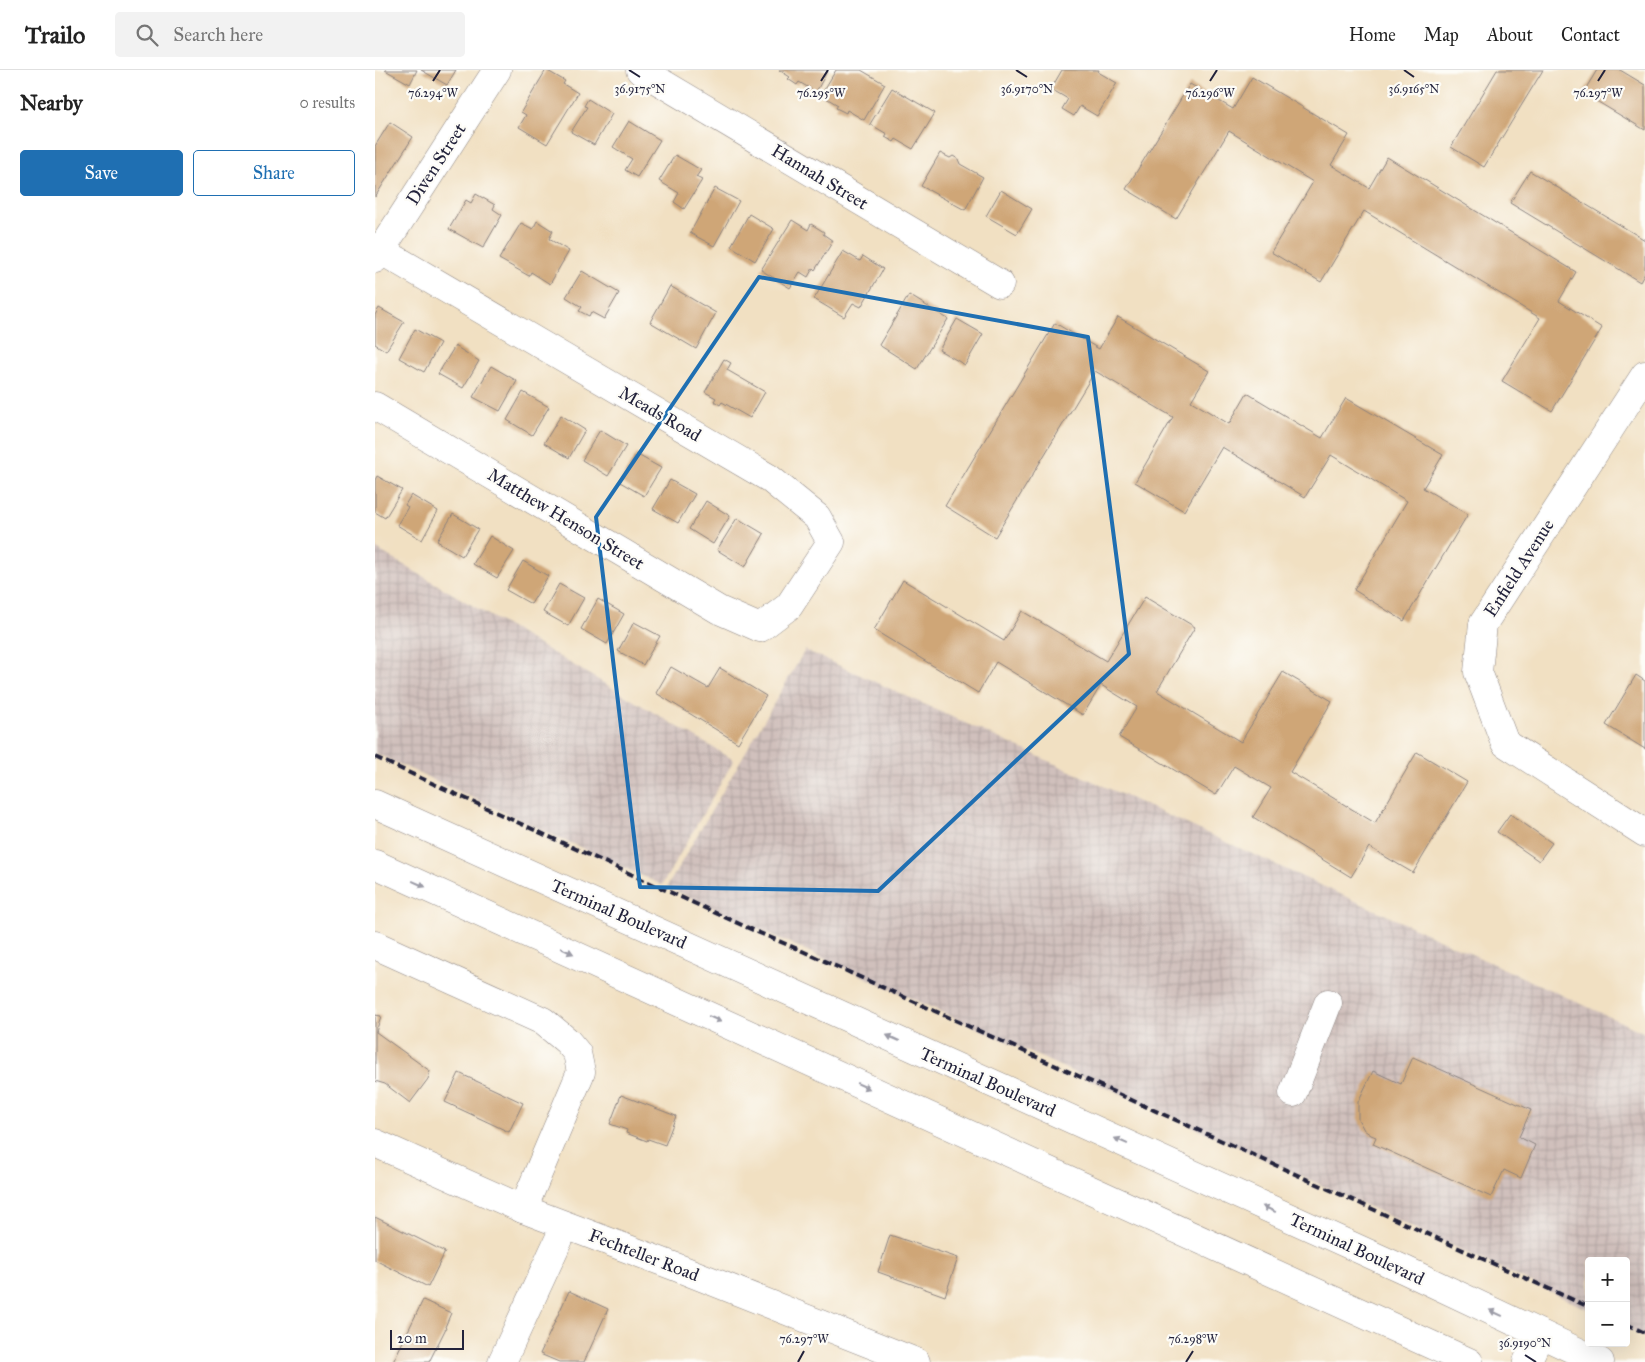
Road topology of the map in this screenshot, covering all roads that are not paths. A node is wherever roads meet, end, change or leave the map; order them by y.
1 (497, 70) edge
2 (640, 70) edge
3 (377, 252) edge
4 (1000, 284) dead end
5 (1645, 375) edge
6 (375, 406) edge
7 (759, 628) joint
8 (375, 804) edge
9 (1645, 833) edge
10 (375, 864) edge
11 (375, 945) edge
12 (1328, 1003) dead end
13 (1293, 1093) dead end
14 (375, 1143) edge
15 (523, 1209) junction
16 (565, 1226) junction
17 (1540, 1334) junction
18 (871, 1354) edge
19 (1564, 1354) edge
20 (502, 1362) edge
21 (916, 1362) edge
22 (1469, 1362) edge
23 (1527, 1362) edge
24 (1600, 1362) edge

1 - 3 street, Diven Street
2 - 4 street, Hannah Street
3 - 7 street, Meads Road
5 - 9 street, Enfield Avenue
6 - 7 street, Matthew Henson Street
17 -> 8 street, Terminal Boulevard
10 -> 22 street
11 - 15 street
12 - 13 street
14 - 15 street, Fechteller Road
15 - 16 street, Fechteller Road
16 - 18 street, Fechteller Road
16 - 20 street
17 - 19 street, Terminal Boulevard
17 - 23 street
18 - 21 street, Fechteller Road
19 - 24 street, Terminal Boulevard

